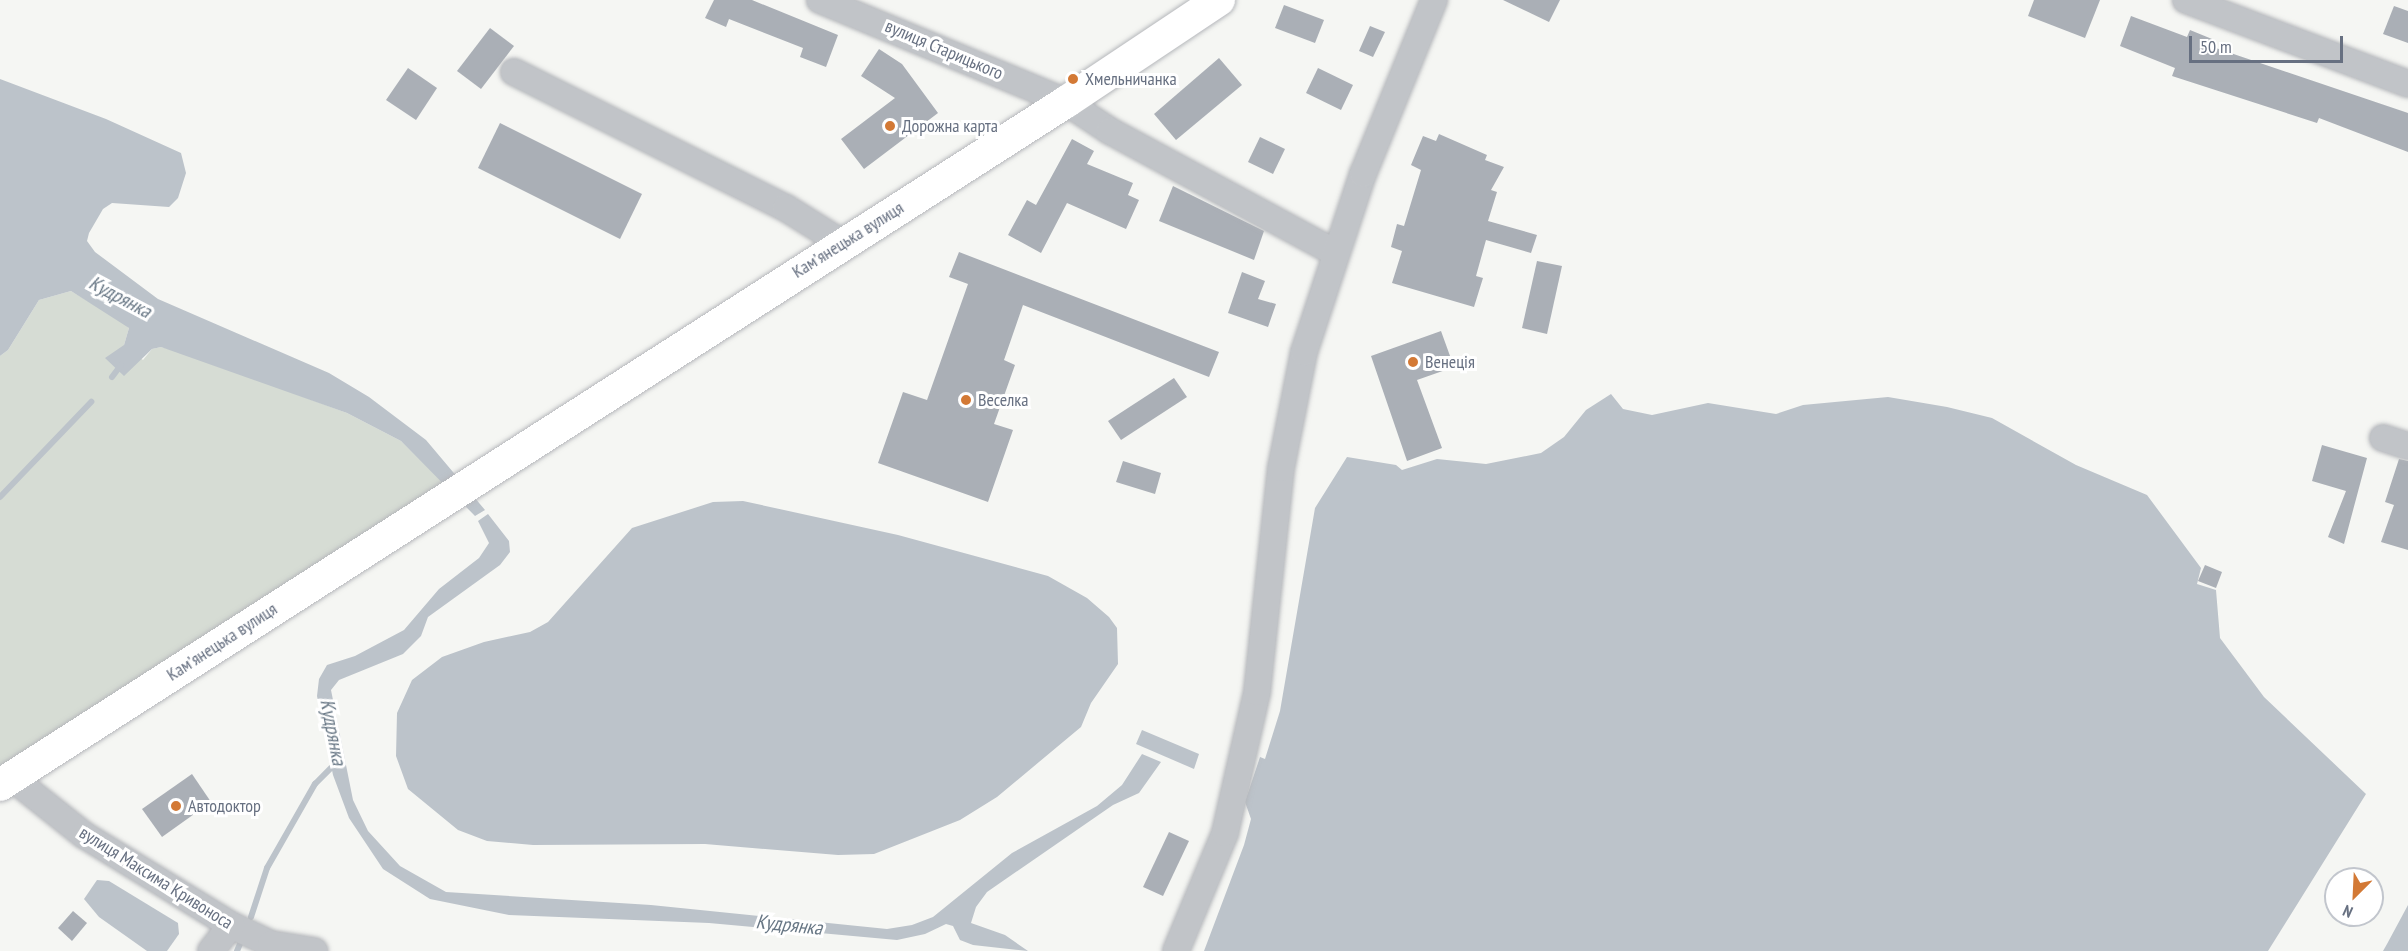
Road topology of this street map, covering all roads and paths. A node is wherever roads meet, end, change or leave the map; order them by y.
1 (820, 0) edge
2 (1219, 0) edge
3 (1434, 0) edge
4 (2186, 0) edge
5 (514, 72) dead end
6 (2408, 84) edge
7 (1066, 102) junction
8 (842, 243) junction
9 (1336, 252) junction
10 (2383, 438) dead end
11 (2408, 446) edge
12 (6, 781) edge
13 (231, 925) junction
14 (212, 951) edge
15 (314, 951) edge
16 (1176, 951) edge

1 - 7 street, вулиця Старицького
2 - 7 main road, Камʼянецька вулиця
3 - 9 street
4 - 6 street
5 - 8 street
7 - 8 main road, Камʼянецька вулиця
7 - 9 street, вулиця Старицького
8 - 12 main road, Камʼянецька вулиця
9 - 16 street
10 - 11 street
12 - 13 street, вулиця Максима Кривоноса
13 - 14 street
13 - 15 street, вулиця Максима Кривоноса

